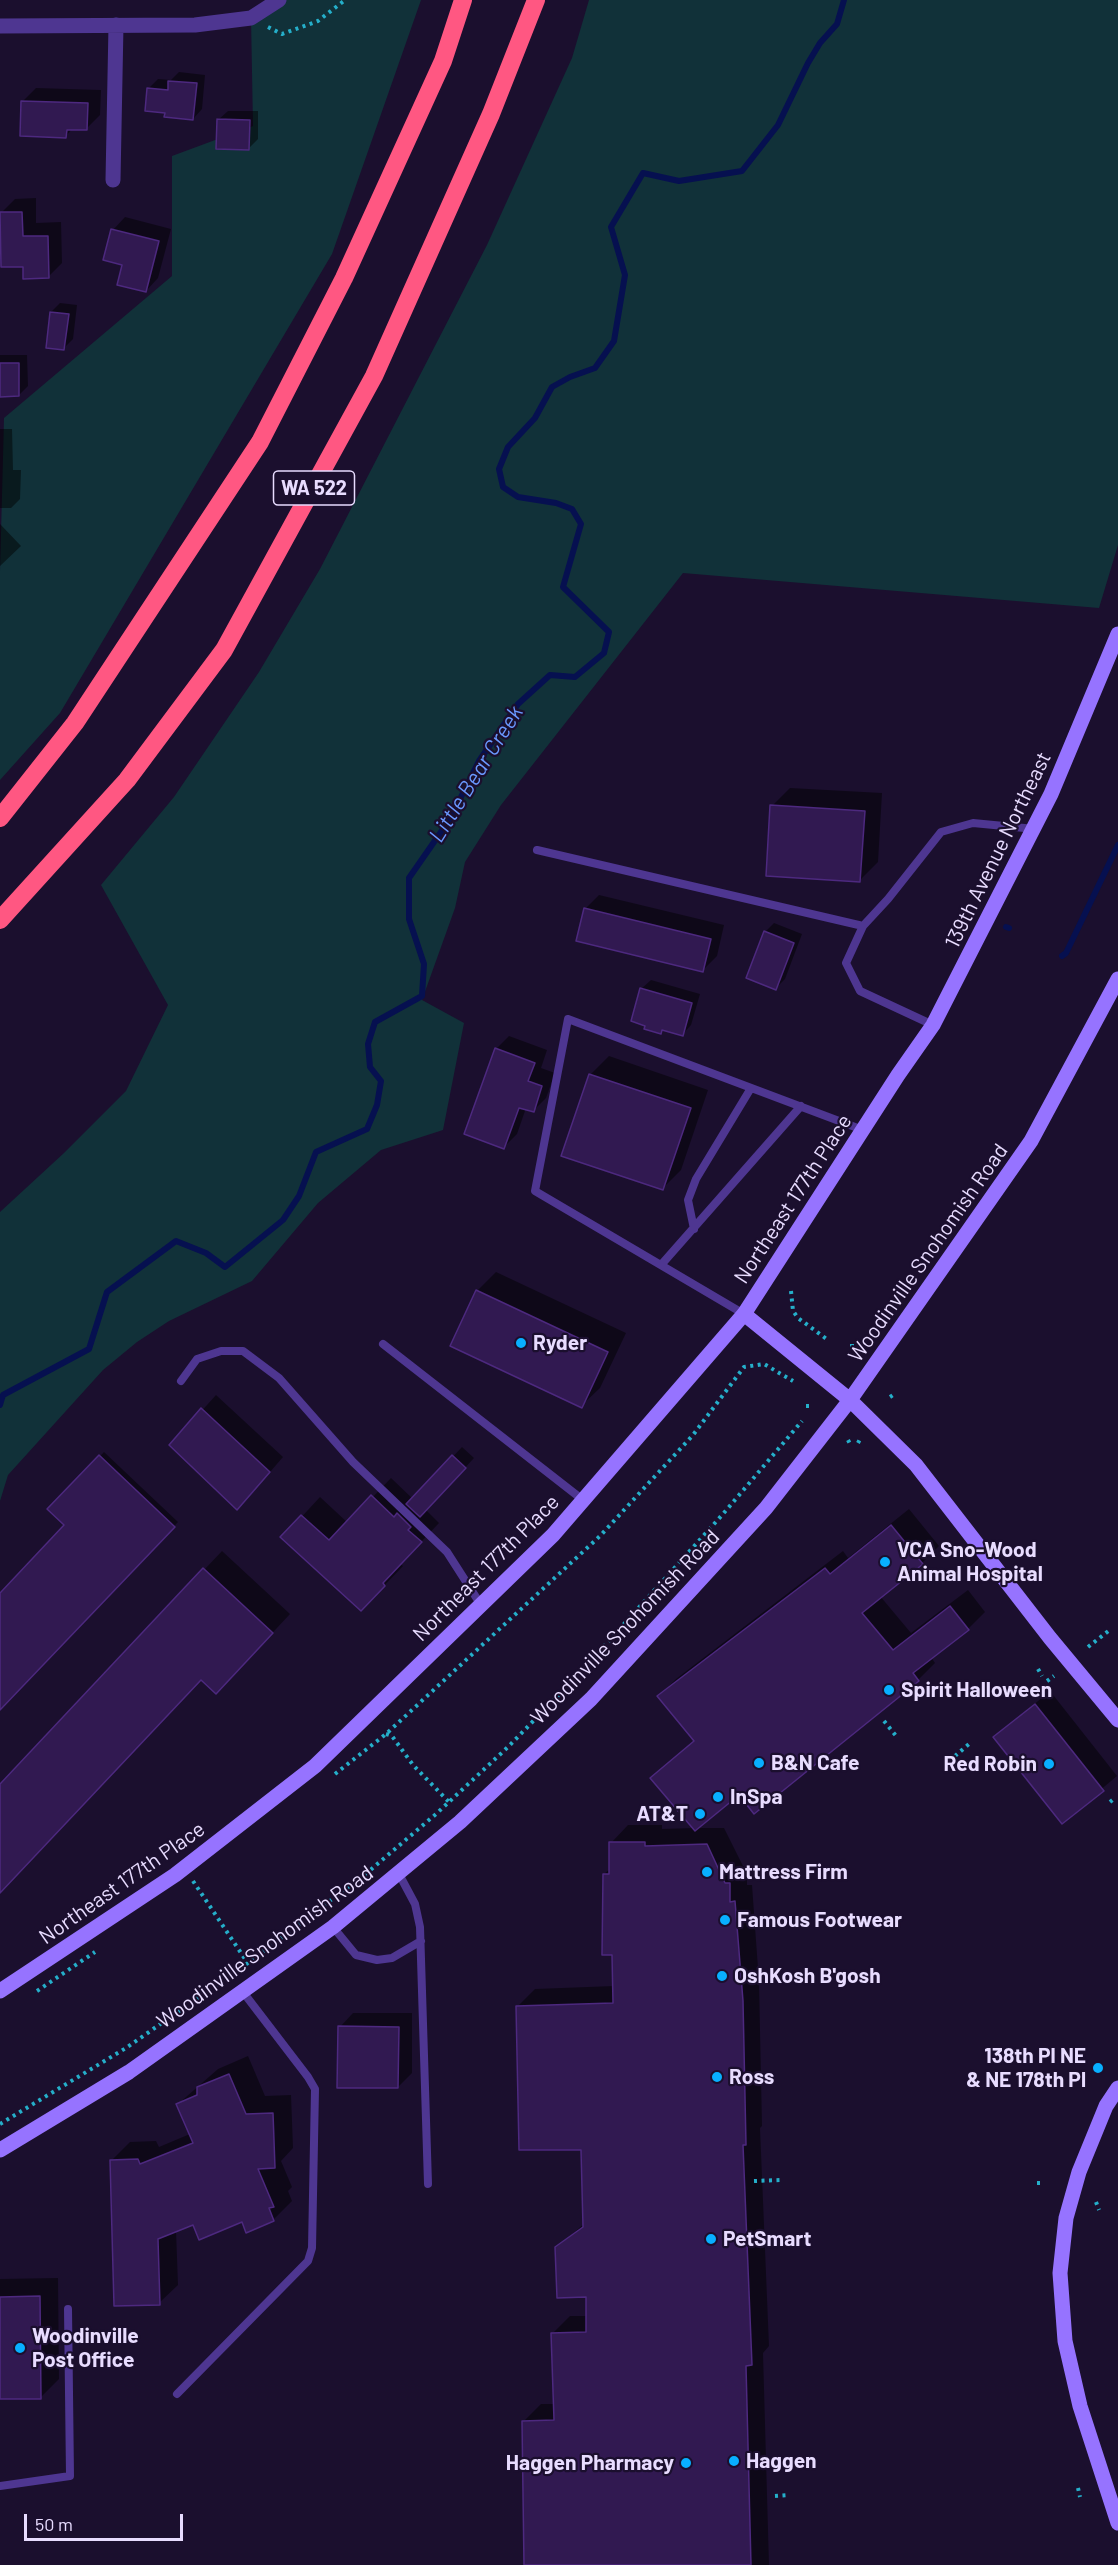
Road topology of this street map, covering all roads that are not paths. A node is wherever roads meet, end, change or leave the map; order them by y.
1 (279, 0) edge
2 (463, 0) edge
3 (536, 0) edge
4 (116, 25) junction
5 (0, 26) edge
6 (113, 180) dead end
7 (1118, 634) edge
8 (0, 818) edge
9 (1035, 829) junction
10 (537, 850) dead end
11 (0, 920) edge
12 (863, 926) junction
13 (1118, 979) edge
14 (933, 1025) junction
15 (898, 1075) joint
16 (751, 1088) junction
17 (801, 1106) junction
18 (863, 1130) junction
19 (694, 1229) junction
20 (661, 1265) junction
21 (744, 1314) junction
22 (383, 1344) dead end
23 (181, 1381) dead end
24 (850, 1400) junction
25 (583, 1500) junction
26 (481, 1605) junction
27 (1118, 1720) edge
28 (399, 1874) junction
29 (333, 1927) junction
30 (421, 1941) junction
31 (0, 1991) edge
32 (243, 1992) junction
33 (1118, 2088) edge
34 (0, 2150) edge
35 (428, 2184) dead end
36 (68, 2309) dead end
37 (177, 2394) dead end
38 (0, 2486) edge
39 (1118, 2523) edge

1 - 4 street
2 - 8 highway, WA 522
3 - 11 highway, WA 522
4 - 5 street
4 - 6 street
7 - 9 street, 139th Avenue Northeast
9 - 12 lane
9 - 14 street, 139th Avenue Northeast
10 - 12 lane
12 - 14 lane
13 - 24 street, Woodinville Snohomish Road
14 - 15 street, 139th Avenue Northeast
15 - 18 street, Northeast 177th Place
16 - 17 lane
16 - 19 lane
16 - 20 lane
17 - 18 lane
17 - 19 lane
18 - 21 street, Northeast 177th Place
19 - 20 lane
20 - 21 lane
21 - 24 street
21 - 25 street, Northeast 177th Place
22 - 25 lane
23 - 26 lane
24 - 27 street
24 - 28 street, Woodinville Snohomish Road
25 - 26 street, Northeast 177th Place
26 - 31 street, Northeast 177th Place
28 - 29 street, Woodinville Snohomish Road
28 - 30 lane
29 - 30 lane
29 - 32 street, Woodinville Snohomish Road
30 - 35 lane
32 - 34 street, Woodinville Snohomish Road
32 - 37 lane
33 - 39 street
36 - 38 lane

